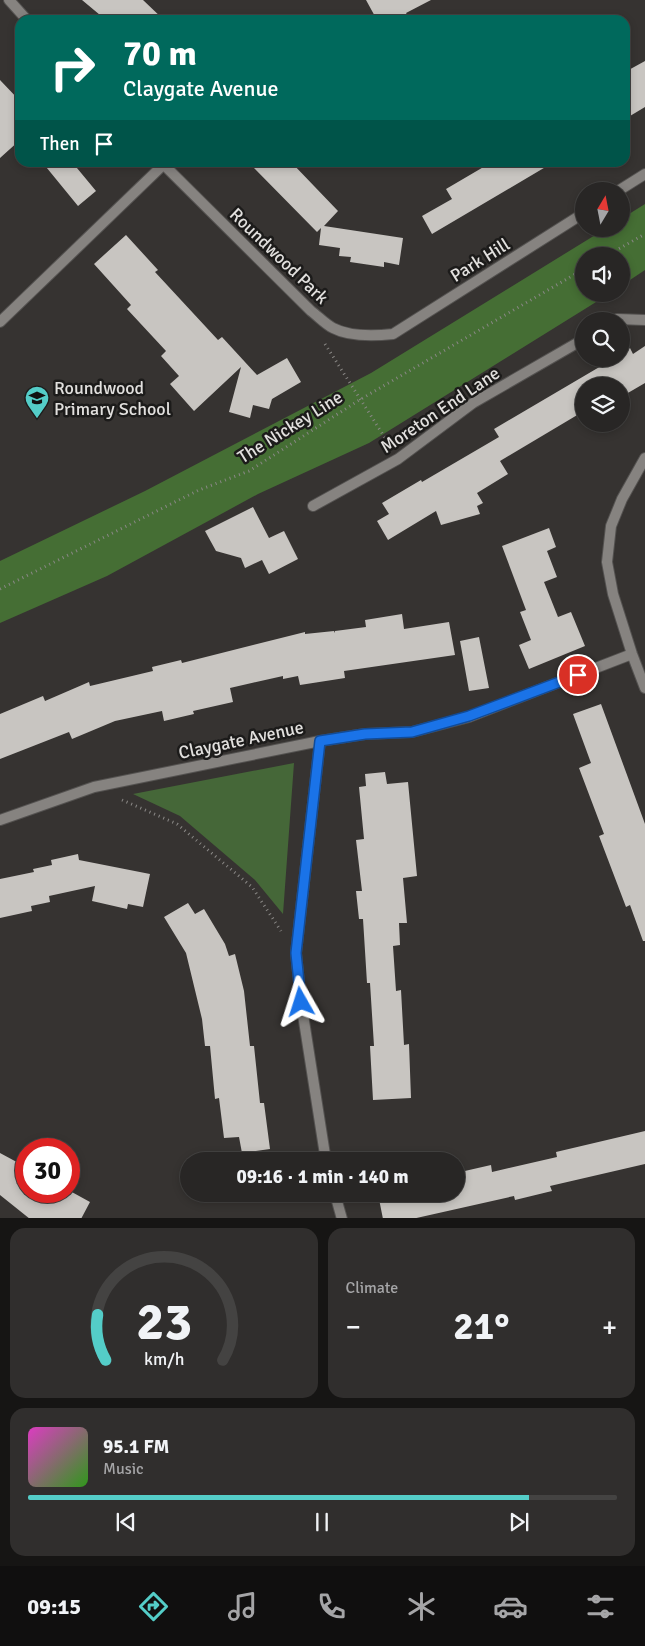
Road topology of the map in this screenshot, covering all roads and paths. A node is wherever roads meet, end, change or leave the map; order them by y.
1 (9, 0) edge
2 (22, 15) edge
3 (159, 167) edge
4 (165, 167) edge
5 (645, 174) edge
6 (630, 183) edge
7 (575, 219) edge
8 (645, 234) edge
9 (622, 247) edge
10 (575, 274) edge
11 (630, 320) edge
12 (645, 320) edge
13 (0, 322) edge
14 (393, 334) joint
15 (325, 344) dead end
16 (575, 344) edge
17 (361, 399) junction
18 (645, 458) edge
19 (398, 459) junction
20 (313, 506) dead end
21 (0, 589) edge
22 (632, 654) junction
23 (645, 688) edge
24 (320, 741) junction
25 (94, 788) junction
26 (0, 820) edge
27 (296, 953) junction
28 (325, 1152) edge
29 (337, 1202) edge
30 (342, 1218) edge

1 - 2 street
3 - 13 street
4 - 14 street, Roundwood Park
5 - 6 street
7 - 14 street, Park Hill
8 - 9 path
10 - 17 path, The Nickey Line
11 - 12 street
15 - 17 path
16 - 19 street, Moreton End Lane
17 - 19 path
17 - 21 path, The Nickey Line
18 - 22 street
19 - 20 street, Moreton End Lane
22 - 23 street
22 - 24 street, Claygate Avenue
24 - 25 street, Claygate Avenue
24 - 27 street
25 - 26 street, Claygate Avenue
25 - 27 path
27 - 28 street
29 - 30 street

